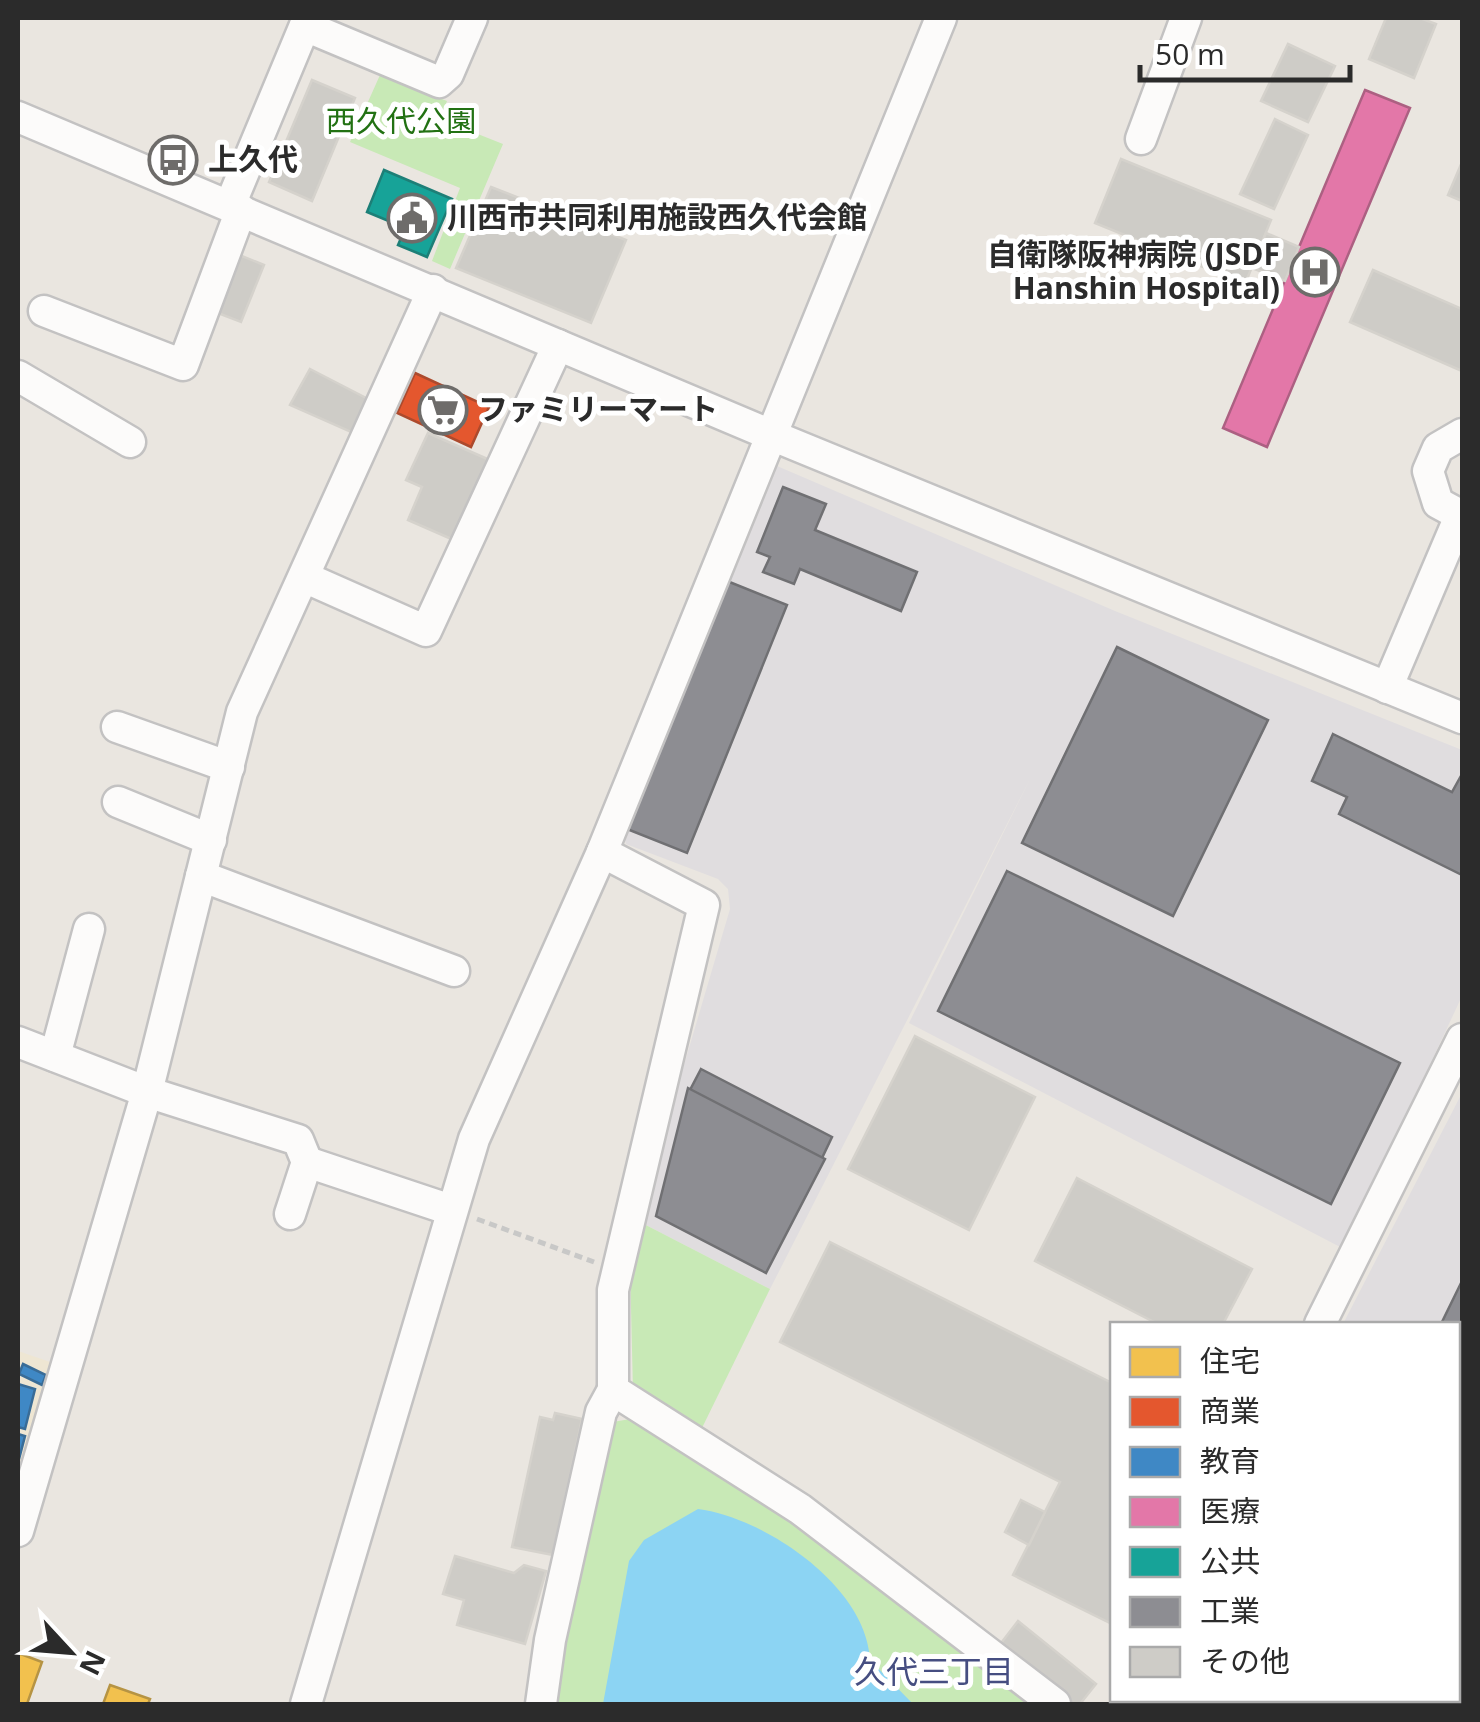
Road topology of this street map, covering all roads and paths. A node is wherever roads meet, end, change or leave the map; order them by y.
1 (472, 18) edge
2 (941, 18) edge
3 (1186, 18) edge
4 (306, 22) edge
5 (18, 120) edge
6 (1141, 139) dead end
7 (236, 208) junction
8 (433, 290) junction
9 (44, 312) dead end
10 (558, 344) junction
11 (18, 376) edge
12 (1462, 434) edge
13 (770, 435) junction
14 (130, 442) dead end
15 (1461, 516) edge
16 (304, 577) junction
17 (1387, 688) junction
18 (1462, 718) edge
19 (117, 727) dead end
20 (229, 767) junction
21 (118, 802) dead end
22 (210, 840) junction
23 (602, 852) junction
24 (201, 876) junction
25 (89, 928) dead end
26 (454, 971) dead end
27 (1462, 1039) edge
28 (18, 1042) edge
29 (55, 1056) junction
30 (147, 1092) junction
31 (307, 1162) junction
32 (451, 1210) junction
33 (290, 1214) dead end
34 (617, 1270) junction
35 (1321, 1322) edge
36 (614, 1390) junction
37 (18, 1531) edge
38 (306, 1704) edge
39 (541, 1704) edge
40 (1055, 1704) edge

1 - 4 street
2 - 13 street
3 - 6 street
4 - 7 street
5 - 7 street
7 - 8 street
7 - 9 street
8 - 10 street
8 - 16 street
10 - 13 street
10 - 16 street
11 - 14 street
12 - 15 street
13 - 17 street
13 - 23 street
15 - 17 street
16 - 20 street
17 - 18 street
19 - 20 street
20 - 22 street
21 - 22 street
22 - 24 street
23 - 32 street
23 - 34 street
24 - 26 street
24 - 30 street
25 - 29 street
27 - 35 street
28 - 29 street
29 - 30 street
30 - 31 street
30 - 37 street
31 - 32 street
31 - 33 street
32 - 34 path
32 - 38 street
34 - 36 street
36 - 39 street
36 - 40 street

